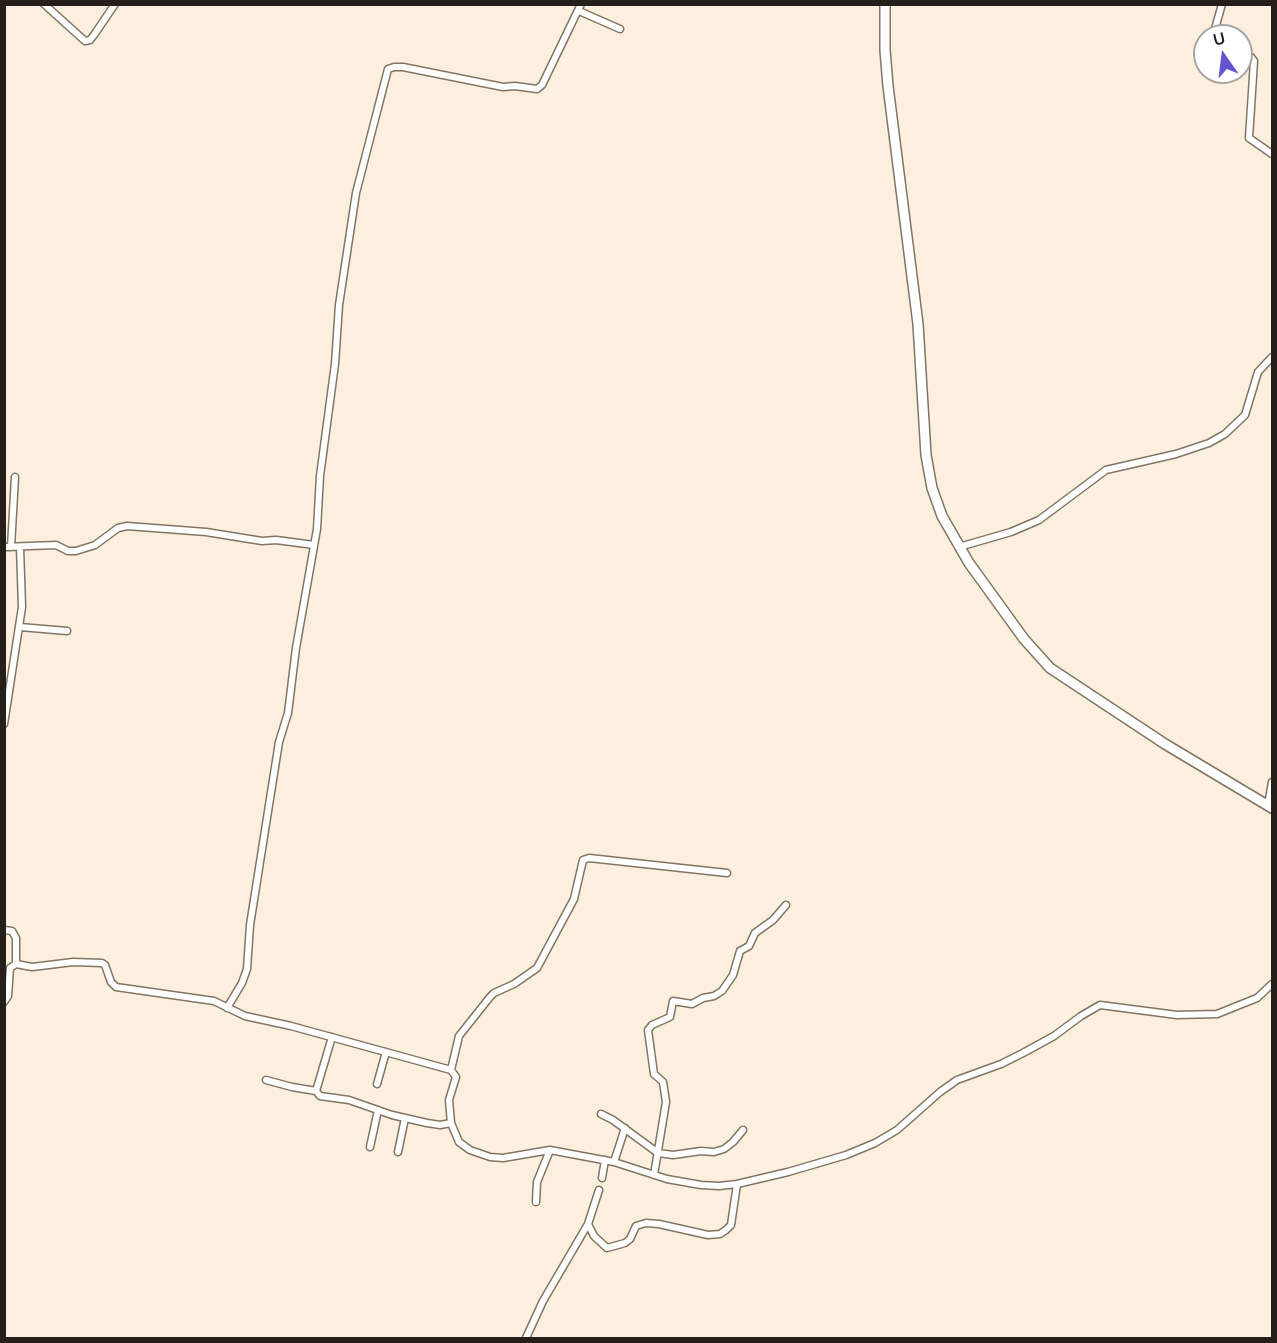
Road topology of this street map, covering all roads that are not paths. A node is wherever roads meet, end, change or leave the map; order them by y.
1 (44, 4) edge
2 (115, 4) edge
3 (885, 4) edge
4 (1222, 4) edge
5 (580, 8) edge
6 (1216, 24) edge
7 (620, 29) dead end
8 (1253, 60) edge
9 (1253, 76) edge
10 (1253, 84) edge
11 (1272, 154) edge
12 (1272, 357) edge
13 (15, 477) dead end
14 (314, 545) junction
15 (8, 547) edge
16 (20, 547) junction
17 (958, 547) junction
18 (20, 627) junction
19 (67, 631) dead end
20 (4, 724) edge
21 (1272, 782) edge
22 (1270, 807) edge
23 (727, 873) dead end
24 (786, 905) dead end
25 (4, 930) edge
26 (16, 964) junction
27 (1272, 984) edge
28 (4, 1002) edge
29 (227, 1008) junction
30 (332, 1037) junction
31 (386, 1052) junction
32 (451, 1070) junction
33 (266, 1080) dead end
34 (377, 1084) dead end
35 (316, 1091) junction
36 (378, 1110) junction
37 (601, 1114) dead end
38 (405, 1118) junction
39 (451, 1123) junction
40 (625, 1128) junction
41 (743, 1130) dead end
42 (370, 1147) dead end
43 (550, 1150) junction
44 (398, 1152) dead end
45 (658, 1153) junction
46 (605, 1160) junction
47 (614, 1162) junction
48 (654, 1175) junction
49 (602, 1178) dead end
50 (737, 1184) junction
51 (599, 1190) dead end
52 (536, 1202) dead end
53 (588, 1224) junction
54 (526, 1338) edge

1 - 2 street
3 - 17 main road
4 - 6 street
5 - 7 street
5 - 14 street
8 - 9 street
10 - 11 street
12 - 17 street
13 - 15 street
14 - 16 street
14 - 29 street
15 - 16 street
16 - 18 street
17 - 22 main road
18 - 19 street
18 - 20 street
21 - 22 street
23 - 32 street
24 - 45 street
25 - 26 street
26 - 28 street
26 - 29 street
27 - 50 street
29 - 30 street
30 - 31 street
30 - 35 street
31 - 32 street
31 - 34 street
32 - 39 street
33 - 35 street
35 - 36 street
36 - 38 street
36 - 42 street
37 - 40 street
38 - 39 street
38 - 44 street
39 - 43 street
40 - 45 street
40 - 47 street
41 - 45 street
43 - 46 street
43 - 52 street
45 - 48 street
46 - 47 street
46 - 49 street
47 - 48 street
48 - 50 street
50 - 53 street
51 - 53 street
53 - 54 street

